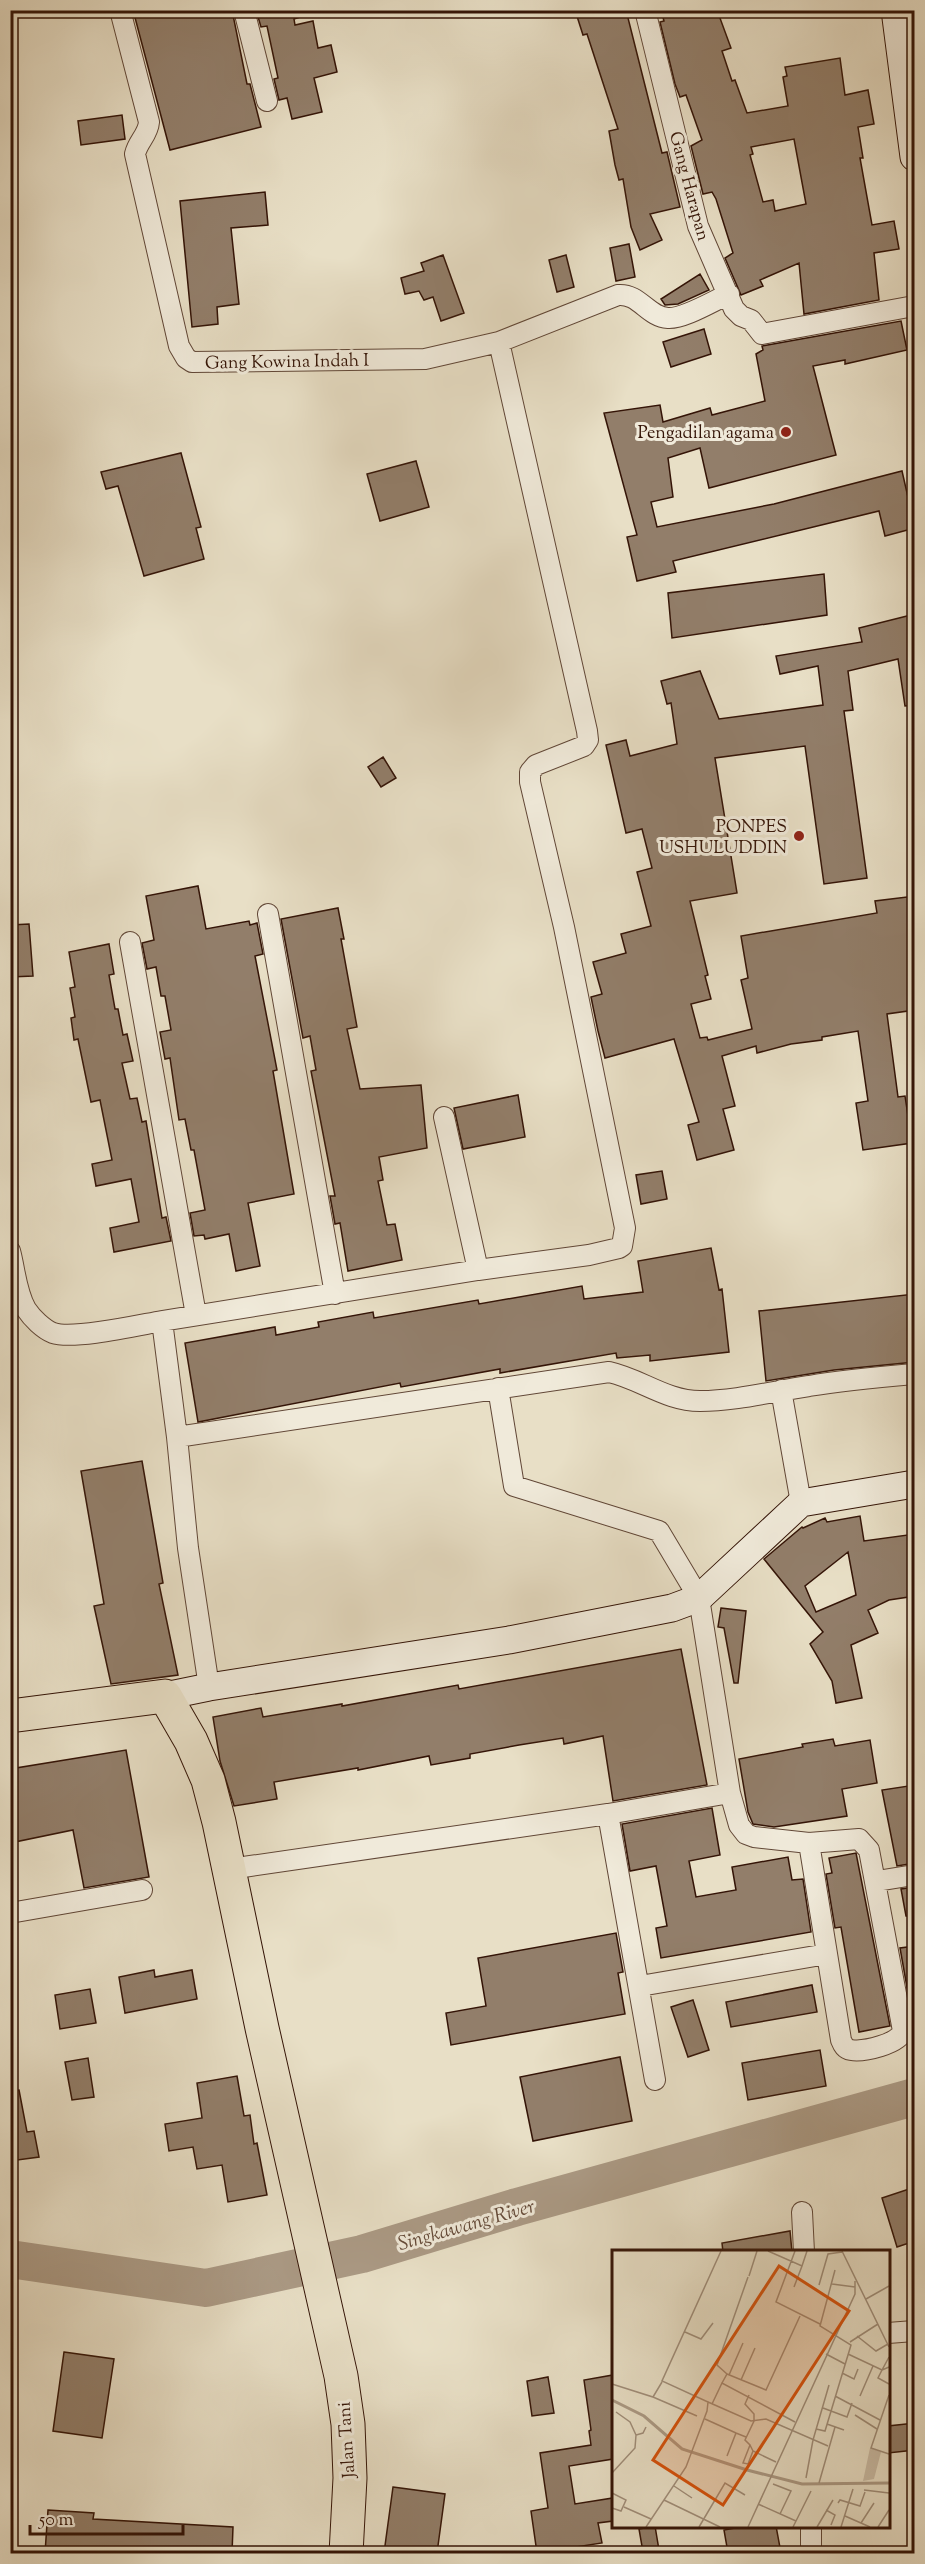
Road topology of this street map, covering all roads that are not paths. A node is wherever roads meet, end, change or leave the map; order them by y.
1 (120, 10) edge
2 (244, 10) edge
3 (645, 10) edge
4 (895, 10) edge
5 (908, 59) edge
6 (267, 101) dead end
7 (915, 157) edge
8 (729, 294) junction
9 (915, 306) edge
10 (499, 342) junction
11 (268, 914) dead end
12 (130, 942) dead end
13 (444, 1117) dead end
14 (10, 1251) edge
15 (478, 1270) junction
16 (335, 1294) junction
17 (196, 1315) junction
18 (162, 1321) junction
19 (915, 1374) edge
20 (498, 1388) junction
21 (781, 1390) junction
22 (177, 1437) junction
23 (915, 1484) edge
24 (801, 1503) junction
25 (699, 1598) junction
26 (209, 1687) junction
27 (165, 1696) junction
28 (10, 1716) edge
29 (730, 1793) junction
30 (608, 1814) junction
31 (809, 1843) junction
32 (230, 1869) junction
33 (915, 1875) edge
34 (877, 1881) junction
35 (142, 1890) dead end
36 (10, 1913) edge
37 (827, 1954) junction
38 (640, 1986) junction
39 (655, 2080) dead end
40 (802, 2212) dead end
41 (804, 2250) edge
42 (915, 2331) edge
43 (889, 2333) edge
44 (811, 2528) edge
45 (346, 2553) edge
46 (812, 2553) edge

1 - 10 street, Gang Kowina Indah I
2 - 6 street
3 - 8 street, Gang Harapan
4 - 5 street
5 - 7 street
8 - 9 street, Gang Harapan
8 - 10 street, Gang Kowina Indah I
10 - 15 street
11 - 16 street
12 - 17 street
13 - 15 street
14 - 18 street
15 - 16 street
16 - 17 street
17 - 18 street
18 - 22 street
19 - 21 street
20 - 21 street
20 - 22 street
20 - 25 street
21 - 24 street
22 - 26 street
23 - 24 street
24 - 25 street
25 - 26 street
25 - 29 street
26 - 27 street
27 - 28 highway
27 - 32 highway, Jalan Tani
29 - 30 street
29 - 31 street
30 - 32 street
30 - 38 street
31 - 34 street
31 - 37 street
32 - 45 highway, Jalan Tani
33 - 34 street
34 - 37 street
35 - 36 street
37 - 38 street
38 - 39 street
40 - 41 street
42 - 43 street
44 - 46 street

